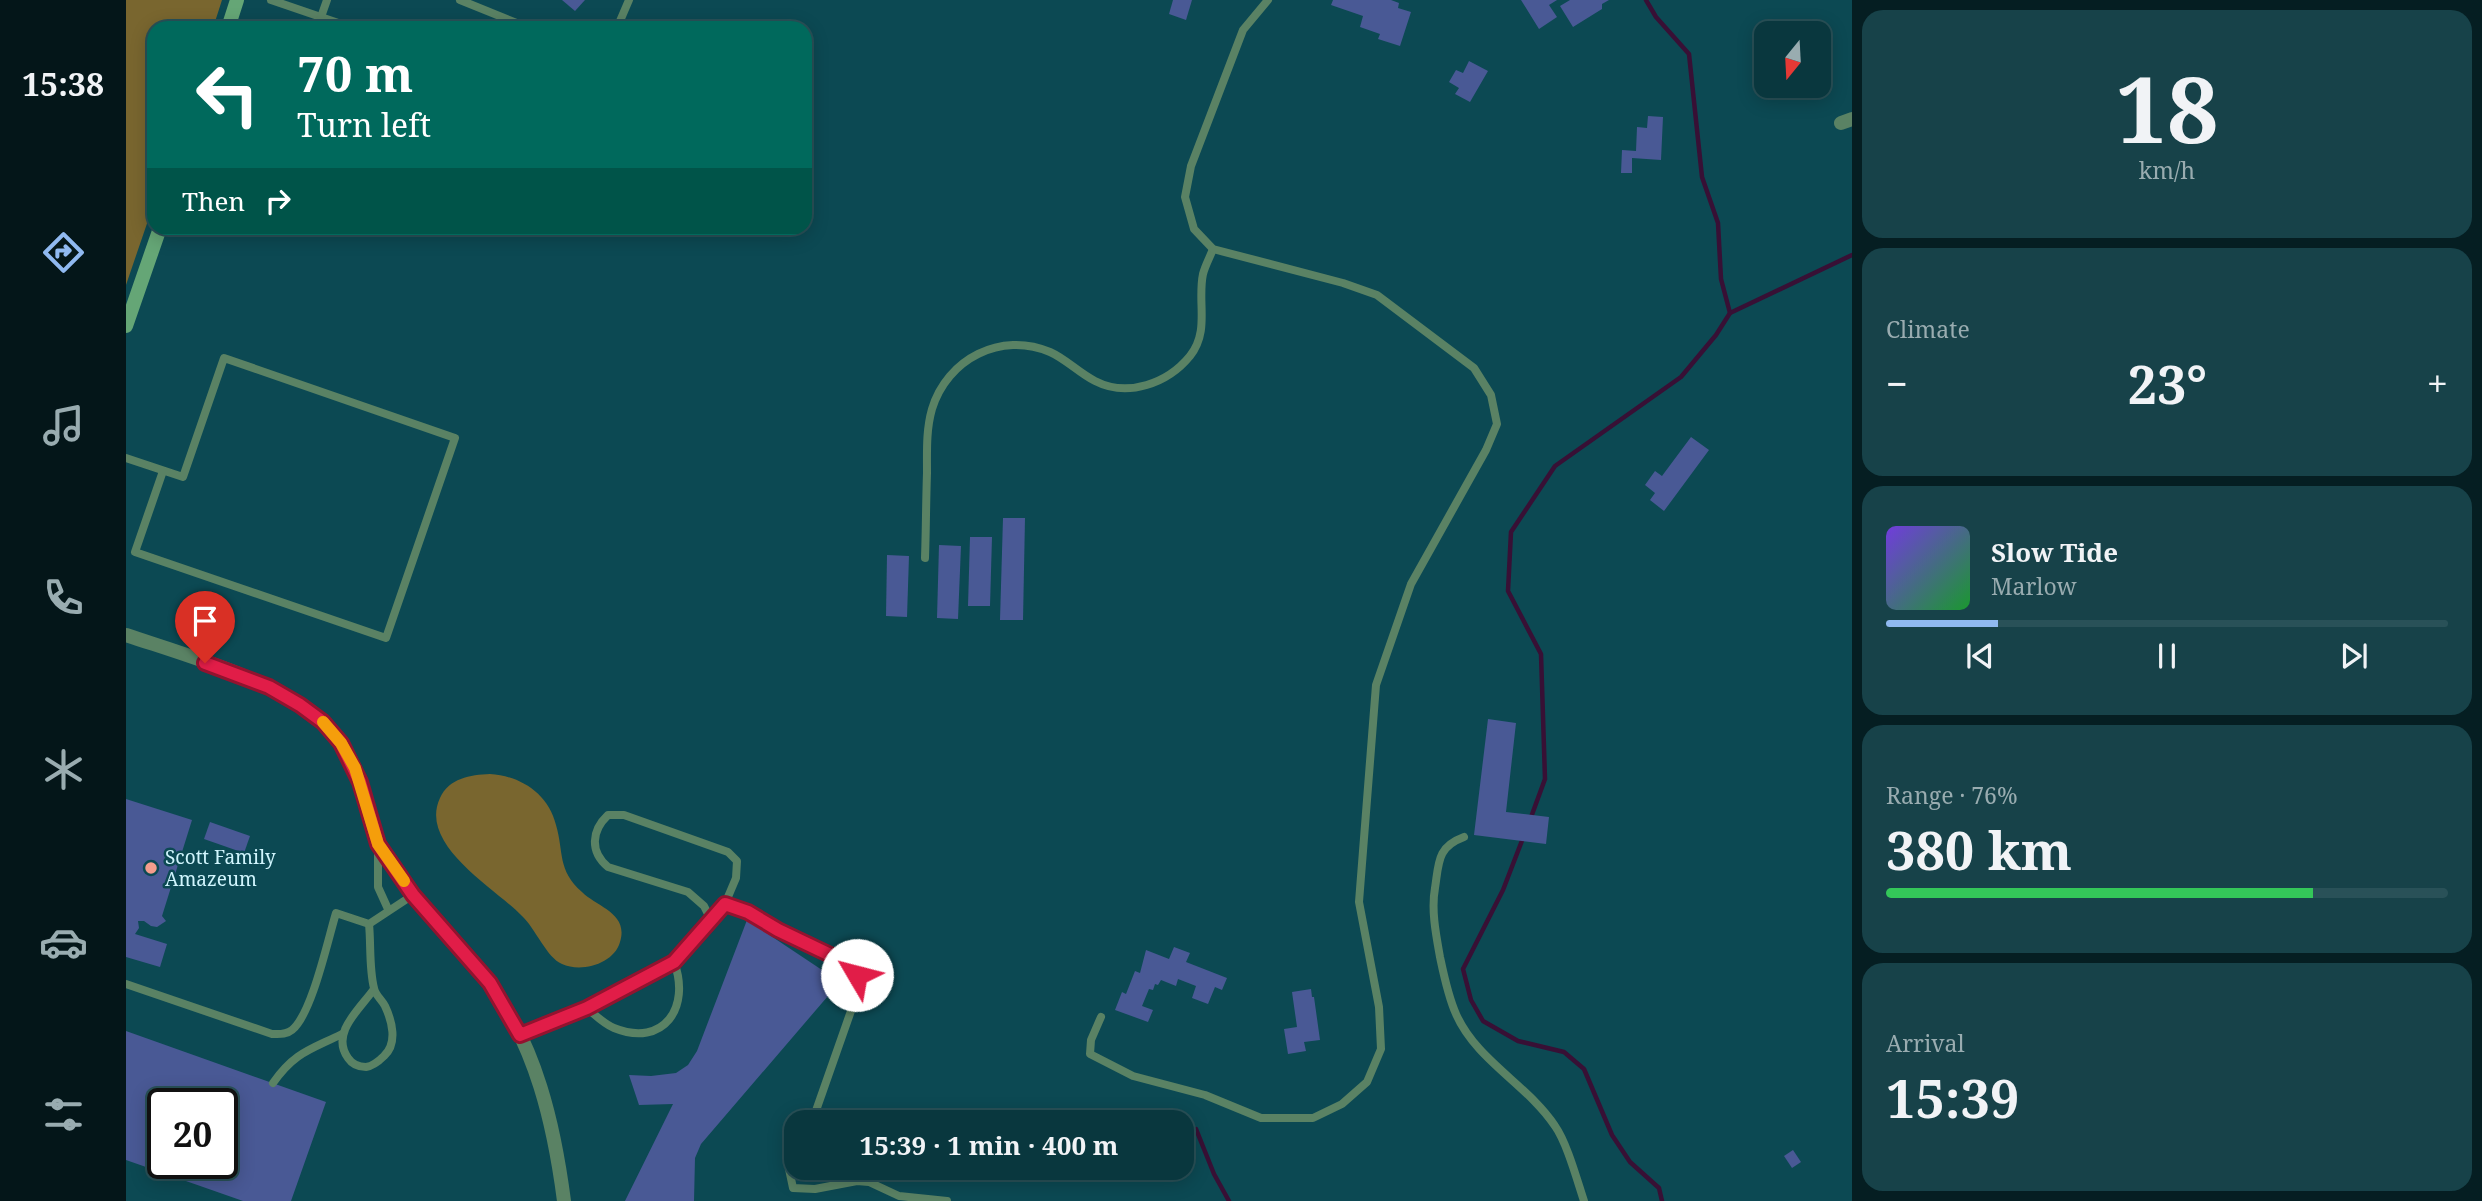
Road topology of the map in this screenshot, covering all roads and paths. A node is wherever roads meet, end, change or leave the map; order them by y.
1 (237, 0) edge
2 (271, 0) edge
3 (327, 0) edge
4 (460, 0) edge
5 (629, 0) edge
6 (1268, 0) edge
7 (321, 17) junction
8 (230, 21) edge
9 (333, 21) edge
10 (512, 21) edge
11 (620, 21) edge
12 (158, 235) edge
13 (1213, 249) junction
14 (126, 327) edge
15 (126, 458) edge
16 (163, 471) junction
17 (925, 558) dead end
18 (129, 634) edge
19 (1464, 837) dead end
20 (378, 844) junction
21 (413, 895) junction
22 (725, 904) junction
23 (388, 909) junction
24 (710, 920) junction
25 (369, 924) junction
26 (674, 962) junction
27 (126, 984) edge
28 (374, 989) junction
29 (587, 1008) junction
30 (1101, 1017) dead end
31 (342, 1034) junction
32 (520, 1035) junction
33 (273, 1083) dead end
34 (816, 1110) edge
35 (791, 1180) edge
36 (564, 1201) edge
37 (947, 1201) edge
38 (1584, 1201) edge

1 - 8 street
2 - 7 lane
3 - 7 lane
4 - 10 lane
5 - 11 lane
6 - 13 lane
7 - 9 lane
12 - 14 street
13 - 17 lane
13 - 30 lane
15 - 16 lane
16 - 16 lane
18 - 20 street
19 - 38 lane
20 - 21 street
20 - 23 lane
21 - 23 lane
21 - 32 street
22 - 24 lane
22 - 24 lane
22 - 34 lane
23 - 25 lane
24 - 26 lane
25 - 27 lane
25 - 28 lane
26 - 29 lane
26 - 29 lane
28 - 31 lane
28 - 31 lane
29 - 32 lane
31 - 33 lane
32 - 36 street
35 - 37 lane

